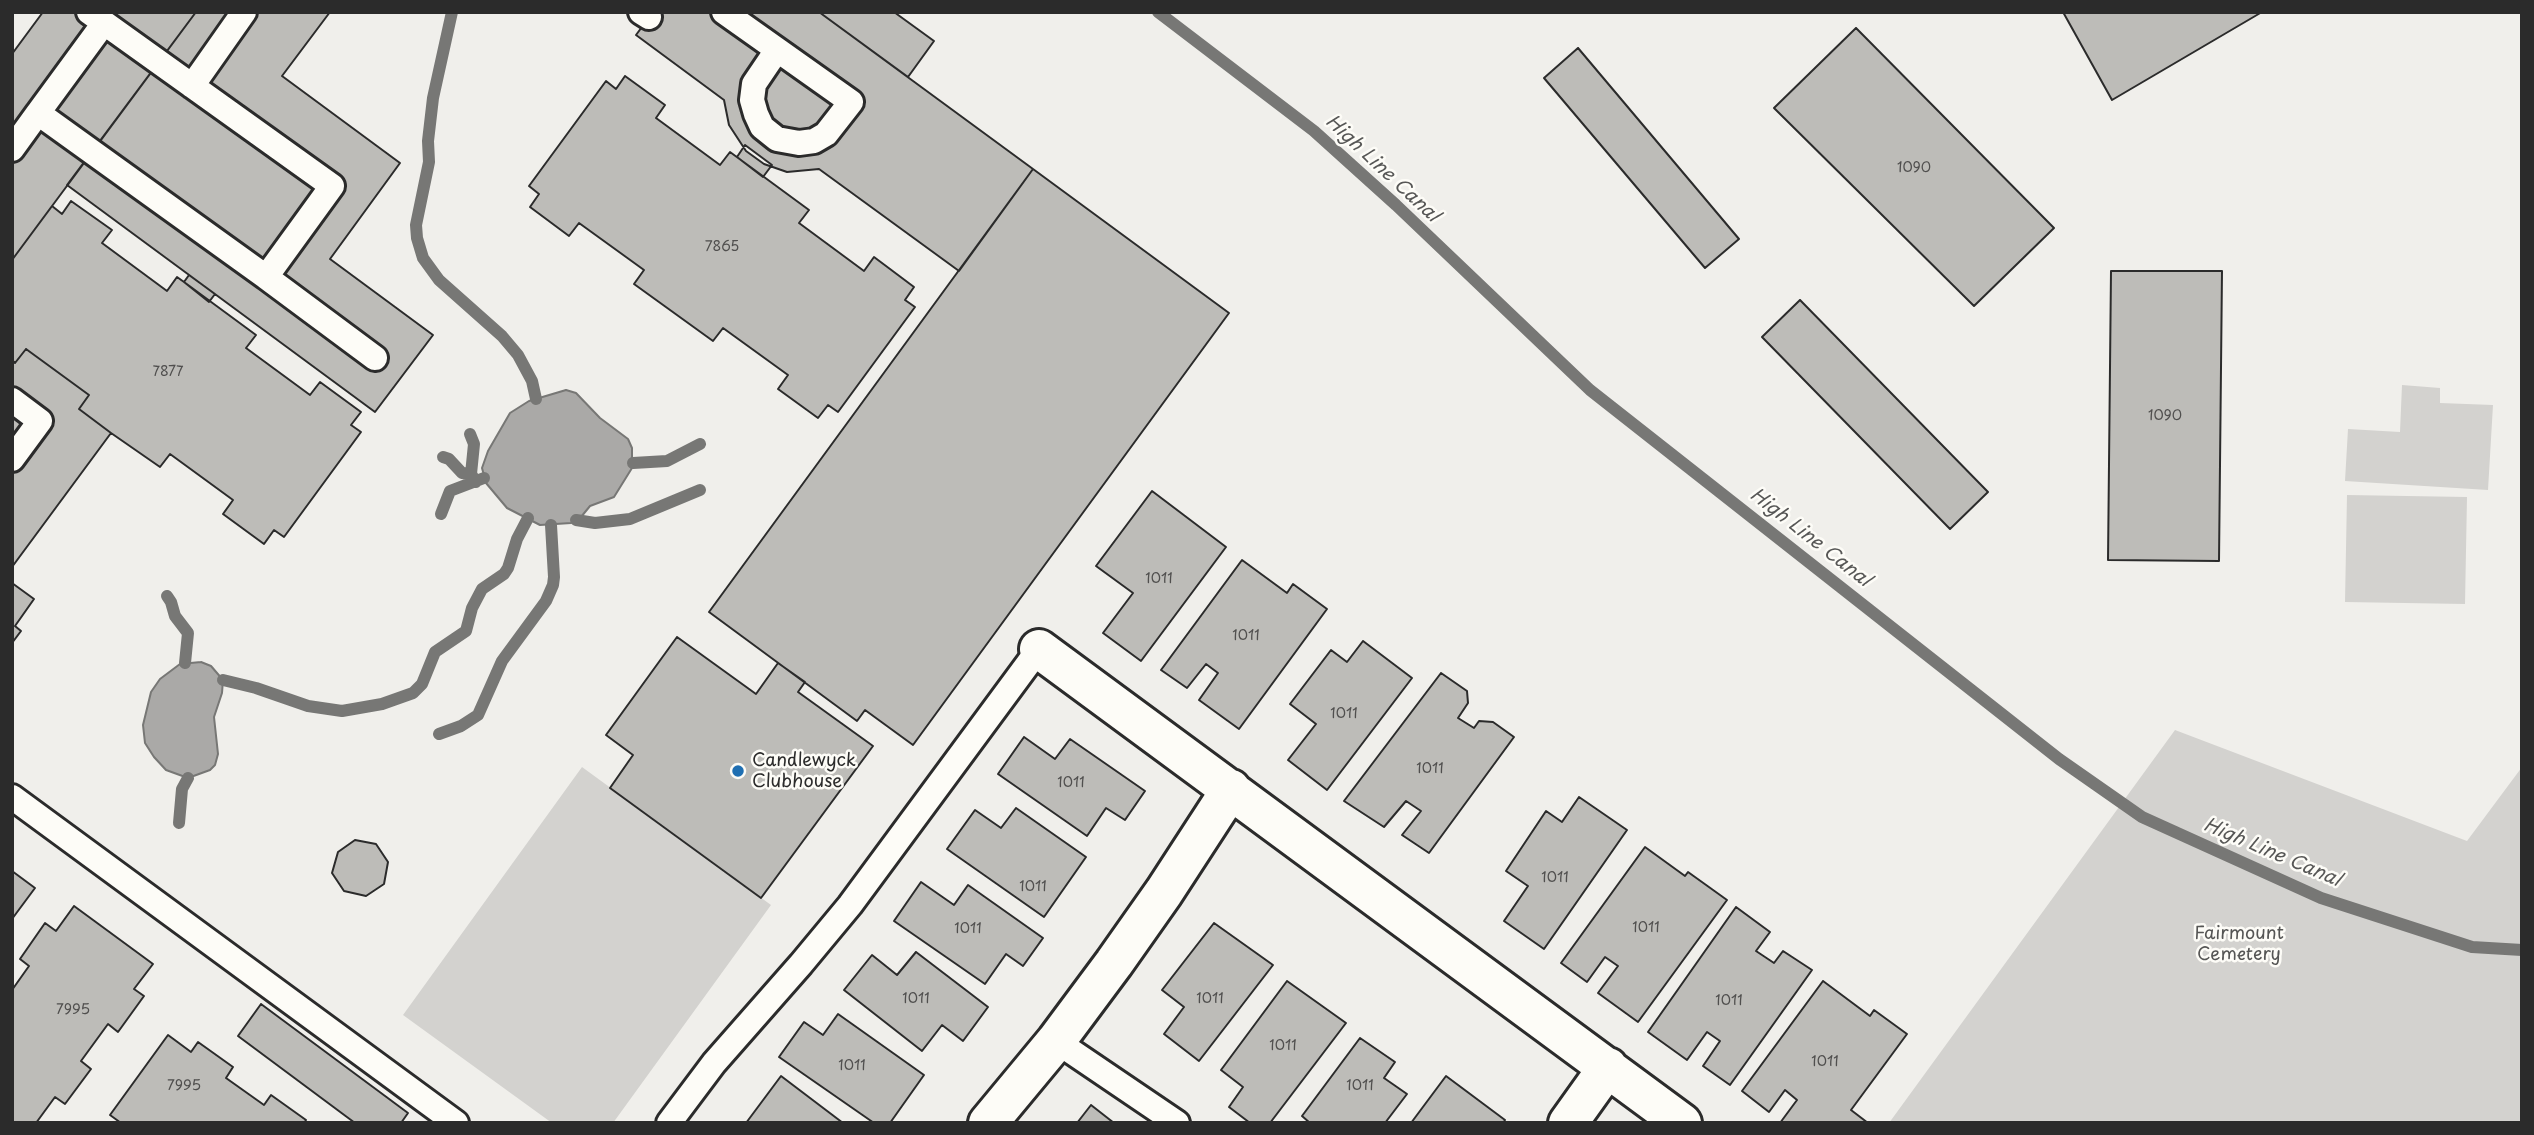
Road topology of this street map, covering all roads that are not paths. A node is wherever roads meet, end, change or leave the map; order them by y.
1 (244, 12) edge
2 (724, 12) edge
3 (96, 18) edge
4 (777, 50) junction
5 (192, 86) junction
6 (38, 113) junction
7 (12, 149) edge
8 (266, 277) junction
9 (375, 358) dead end
10 (12, 400) edge
11 (12, 459) edge
12 (1039, 649) joint
13 (1231, 789) junction
14 (12, 797) edge
15 (1056, 1041) junction
16 (1608, 1067) junction
17 (456, 1123) edge
18 (669, 1123) edge
19 (988, 1123) edge
20 (1177, 1123) edge
21 (1568, 1123) edge
22 (1682, 1123) edge

1 - 5 lane
2 - 4 lane
3 - 5 lane
3 - 6 lane
4 - 4 lane
5 - 8 lane
6 - 7 lane
6 - 8 lane
8 - 9 lane
10 - 11 lane
12 - 13 street
12 - 18 lane
13 - 15 street
13 - 16 street
14 - 17 lane
15 - 19 street
15 - 20 lane
16 - 21 street
16 - 22 street

